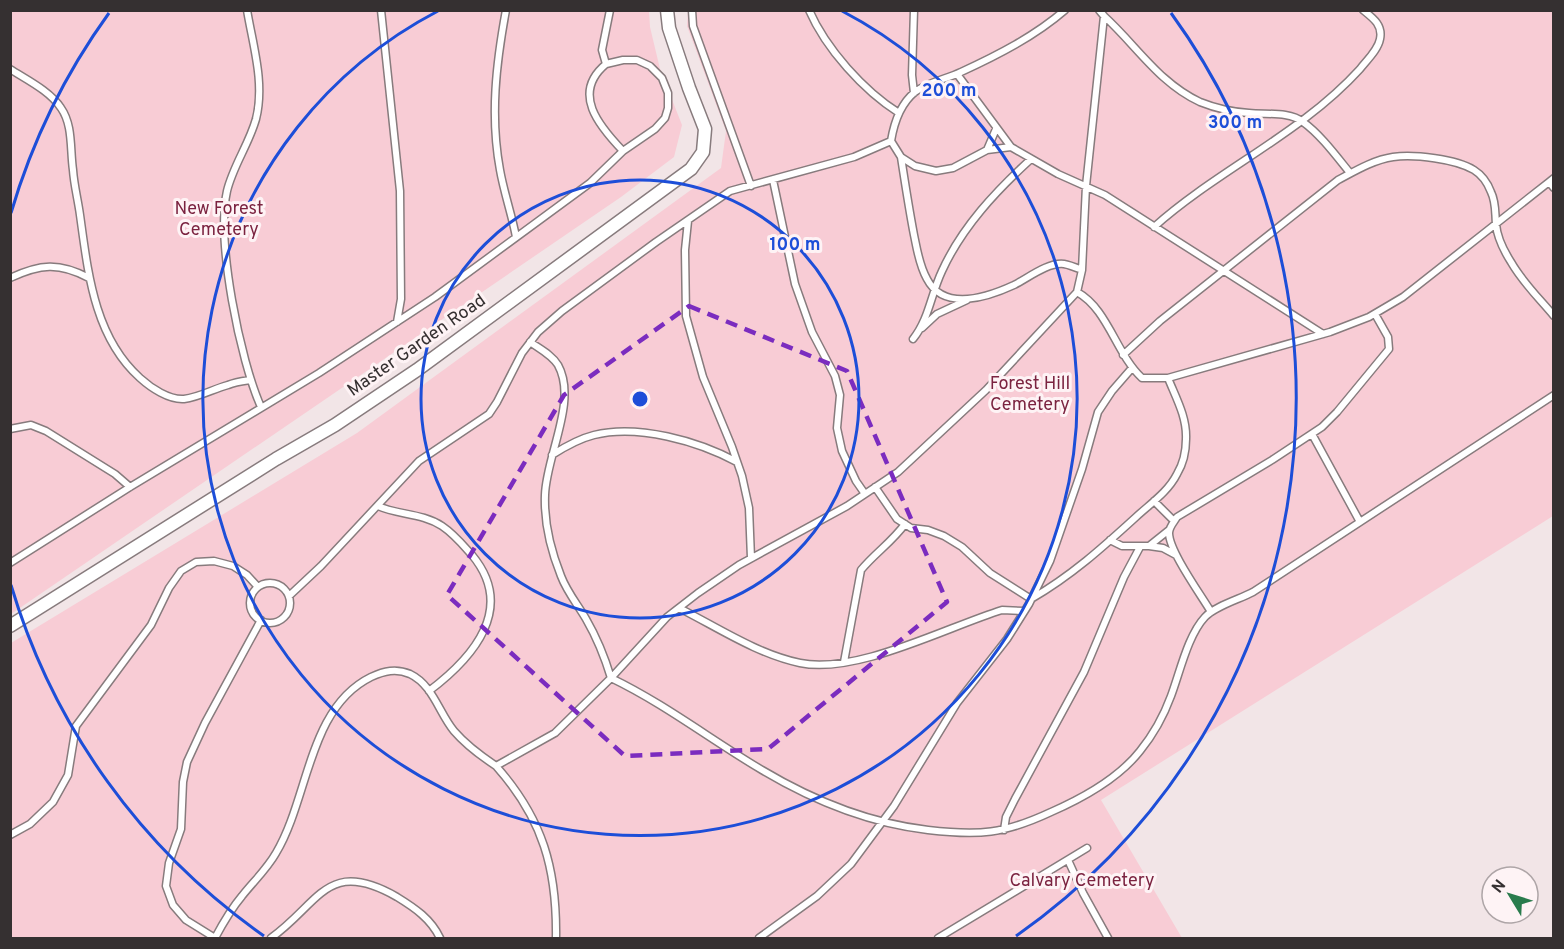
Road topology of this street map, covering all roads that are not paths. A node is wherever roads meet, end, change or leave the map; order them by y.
1 (247, 10) edge
2 (381, 10) edge
3 (506, 10) edge
4 (610, 10) edge
5 (666, 10) edge
6 (692, 10) edge
7 (809, 10) edge
8 (914, 10) edge
9 (1065, 10) edge
10 (1099, 10) edge
11 (1363, 10) edge
12 (1104, 16) junction
13 (606, 64) junction
14 (10, 69) edge
15 (957, 74) junction
16 (915, 93) junction
17 (899, 113) junction
18 (1303, 121) junction
19 (996, 129) junction
20 (891, 141) junction
21 (1011, 147) junction
22 (987, 150) junction
23 (623, 151) junction
24 (901, 157) junction
25 (1031, 159) junction
26 (1350, 173) junction
27 (773, 180) junction
28 (1552, 183) edge
29 (751, 186) junction
30 (1086, 186) junction
31 (688, 221) junction
32 (1496, 225) junction
33 (1154, 226) junction
34 (516, 237) junction
35 (1082, 270) junction
36 (1224, 270) junction
37 (10, 278) edge
38 (89, 278) junction
39 (934, 287) junction
40 (1077, 292) junction
41 (967, 300) junction
42 (1375, 314) junction
43 (1554, 316) edge
44 (397, 322) junction
45 (922, 328) junction
46 (1323, 334) junction
47 (913, 339) dead end
48 (530, 342) junction
49 (1123, 355) junction
50 (1132, 368) junction
51 (1168, 378) junction
52 (250, 380) junction
53 (1554, 395) edge
54 (261, 407) junction
55 (10, 429) edge
56 (1312, 434) junction
57 (552, 455) junction
58 (737, 462) junction
59 (130, 487) junction
60 (875, 487) junction
61 (865, 494) junction
62 (1154, 501) junction
63 (378, 506) junction
64 (1174, 521) junction
65 (1360, 522) junction
66 (905, 524) junction
67 (1169, 530) junction
68 (1110, 540) junction
69 (1149, 546) junction
70 (1140, 547) junction
71 (1176, 555) junction
72 (752, 558) junction
73 (10, 563) edge
74 (258, 587) junction
75 (289, 597) junction
76 (1031, 599) junction
77 (679, 608) junction
78 (1024, 611) junction
79 (1211, 612) junction
80 (261, 621) junction
81 (10, 626) edge
82 (844, 662) junction
83 (611, 678) junction
84 (429, 691) junction
85 (496, 766) junction
86 (883, 823) junction
87 (1004, 830) junction
88 (10, 835) edge
89 (1087, 848) dead end
90 (1068, 860) junction
91 (215, 938) edge
92 (271, 939) edge
93 (440, 939) edge
94 (556, 939) edge
95 (759, 939) edge
96 (938, 939) edge
97 (1108, 939) edge

1 - 52 lane
2 - 44 lane
3 - 34 lane
4 - 13 lane
5 - 81 street, Master Garden Road
6 - 29 lane
7 - 17 lane
8 - 16 lane
9 - 15 lane
10 - 12 lane
11 - 18 lane
12 - 18 lane
12 - 30 lane
13 - 23 lane
13 - 23 lane
14 - 38 lane
15 - 16 lane
15 - 19 lane
16 - 17 lane
17 - 20 lane
18 - 26 lane
18 - 33 lane
19 - 21 lane
19 - 22 lane
20 - 24 lane
20 - 27 lane
21 - 22 lane
21 - 25 lane
22 - 24 lane
23 - 34 lane
24 - 39 lane
25 - 30 lane
25 - 39 lane
26 - 32 lane
26 - 36 lane
27 - 29 lane
27 - 61 lane
28 - 32 lane
29 - 31 lane
30 - 33 lane
30 - 35 lane
31 - 48 lane
31 - 58 lane
32 - 42 lane
32 - 43 lane
33 - 36 lane
34 - 44 lane
35 - 40 lane
35 - 41 lane
36 - 46 lane
36 - 49 lane
37 - 38 lane
38 - 52 lane
39 - 41 lane
39 - 45 lane
40 - 49 lane
40 - 60 lane
41 - 45 lane
42 - 46 lane
42 - 56 lane
44 - 54 lane
45 - 47 lane
46 - 51 lane
48 - 57 lane
48 - 63 lane
49 - 50 lane
50 - 51 lane
50 - 76 lane
51 - 62 lane
52 - 54 lane
53 - 65 lane
54 - 59 lane
55 - 59 lane
56 - 64 lane
56 - 65 lane
57 - 58 lane
57 - 83 lane
58 - 72 lane
59 - 73 lane
60 - 61 lane
60 - 66 lane
61 - 72 lane
62 - 64 lane
62 - 68 lane
63 - 75 lane
63 - 84 lane
64 - 67 lane
65 - 79 lane
66 - 76 lane
66 - 82 lane
67 - 69 lane
67 - 71 lane
68 - 70 lane
68 - 76 lane
69 - 70 lane
69 - 71 lane
70 - 87 lane
71 - 79 lane
72 - 77 lane
74 - 75 lane
74 - 80 lane
74 - 88 lane
75 - 80 lane
76 - 78 lane
77 - 82 lane
77 - 83 lane
78 - 82 lane
78 - 86 lane
79 - 87 lane
80 - 91 lane
83 - 85 lane
83 - 86 lane
84 - 85 lane
84 - 91 lane
85 - 94 lane
86 - 87 lane
86 - 95 lane
89 - 90 lane
90 - 96 lane
90 - 97 lane
92 - 93 lane

